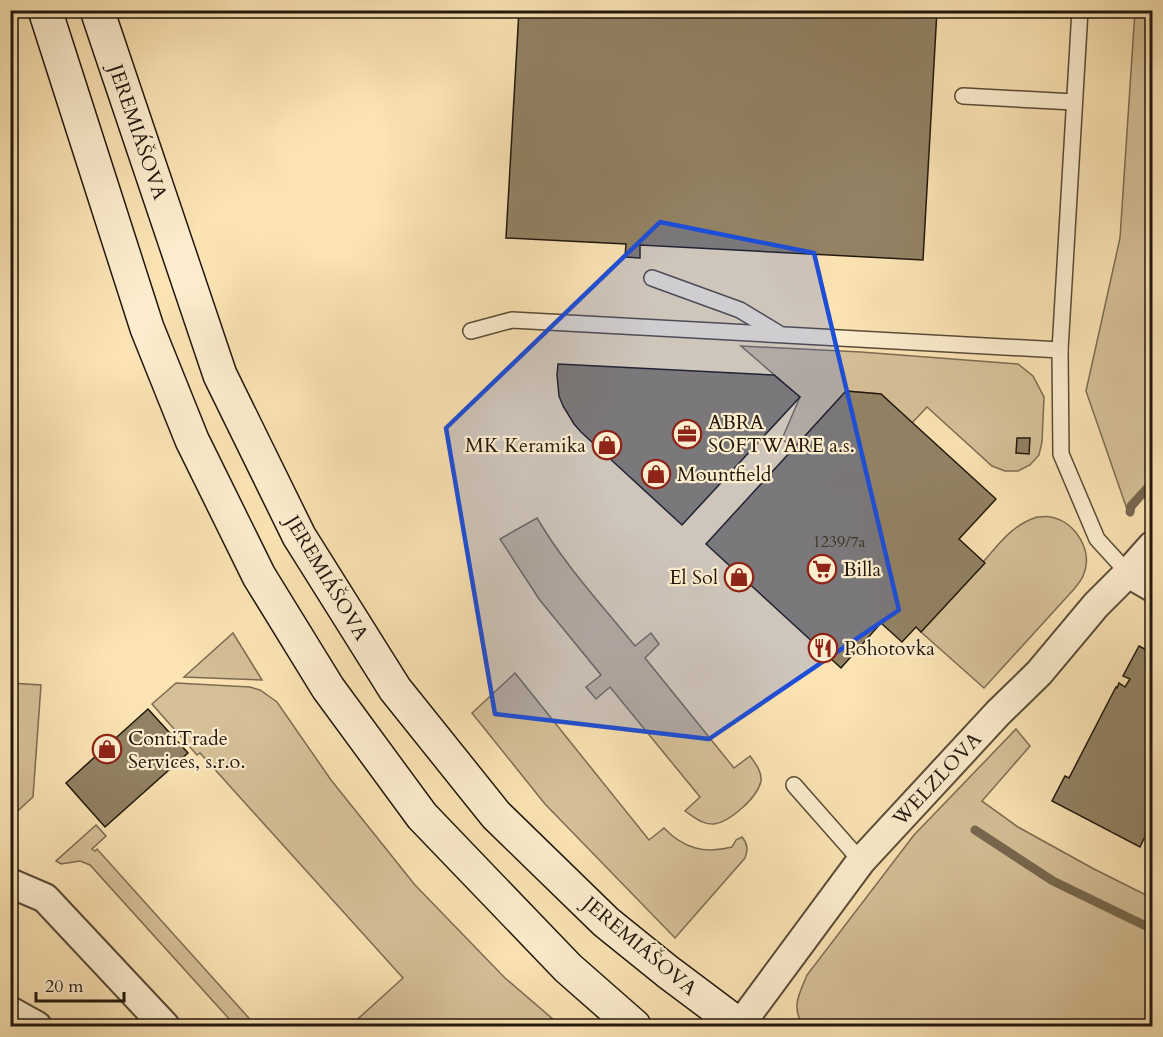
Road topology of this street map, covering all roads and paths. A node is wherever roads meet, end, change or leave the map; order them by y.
1 (45, 10) edge
2 (97, 10) edge
3 (1080, 10) edge
4 (963, 96) dead end
5 (1074, 102) junction
6 (652, 278) dead end
7 (471, 332) dead end
8 (781, 335) junction
9 (1060, 350) junction
10 (1152, 546) edge
11 (1128, 573) junction
12 (1152, 587) edge
13 (794, 785) dead end
14 (861, 861) junction
15 (10, 883) edge
16 (10, 1011) edge
17 (38, 1026) edge
18 (165, 1026) edge
19 (634, 1026) edge
20 (739, 1026) edge

1 - 19 main road
2 - 20 main road, JEREMIÁŠOVA
3 - 5 lane
4 - 5 lane
5 - 9 lane
6 - 8 lane
7 - 8 lane
8 - 9 lane
9 - 11 lane
10 - 11 street, WELZLOVA
11 - 12 street
11 - 14 street, WELZLOVA
13 - 14 lane
14 - 20 street, WELZLOVA
15 - 18 street
16 - 17 street

